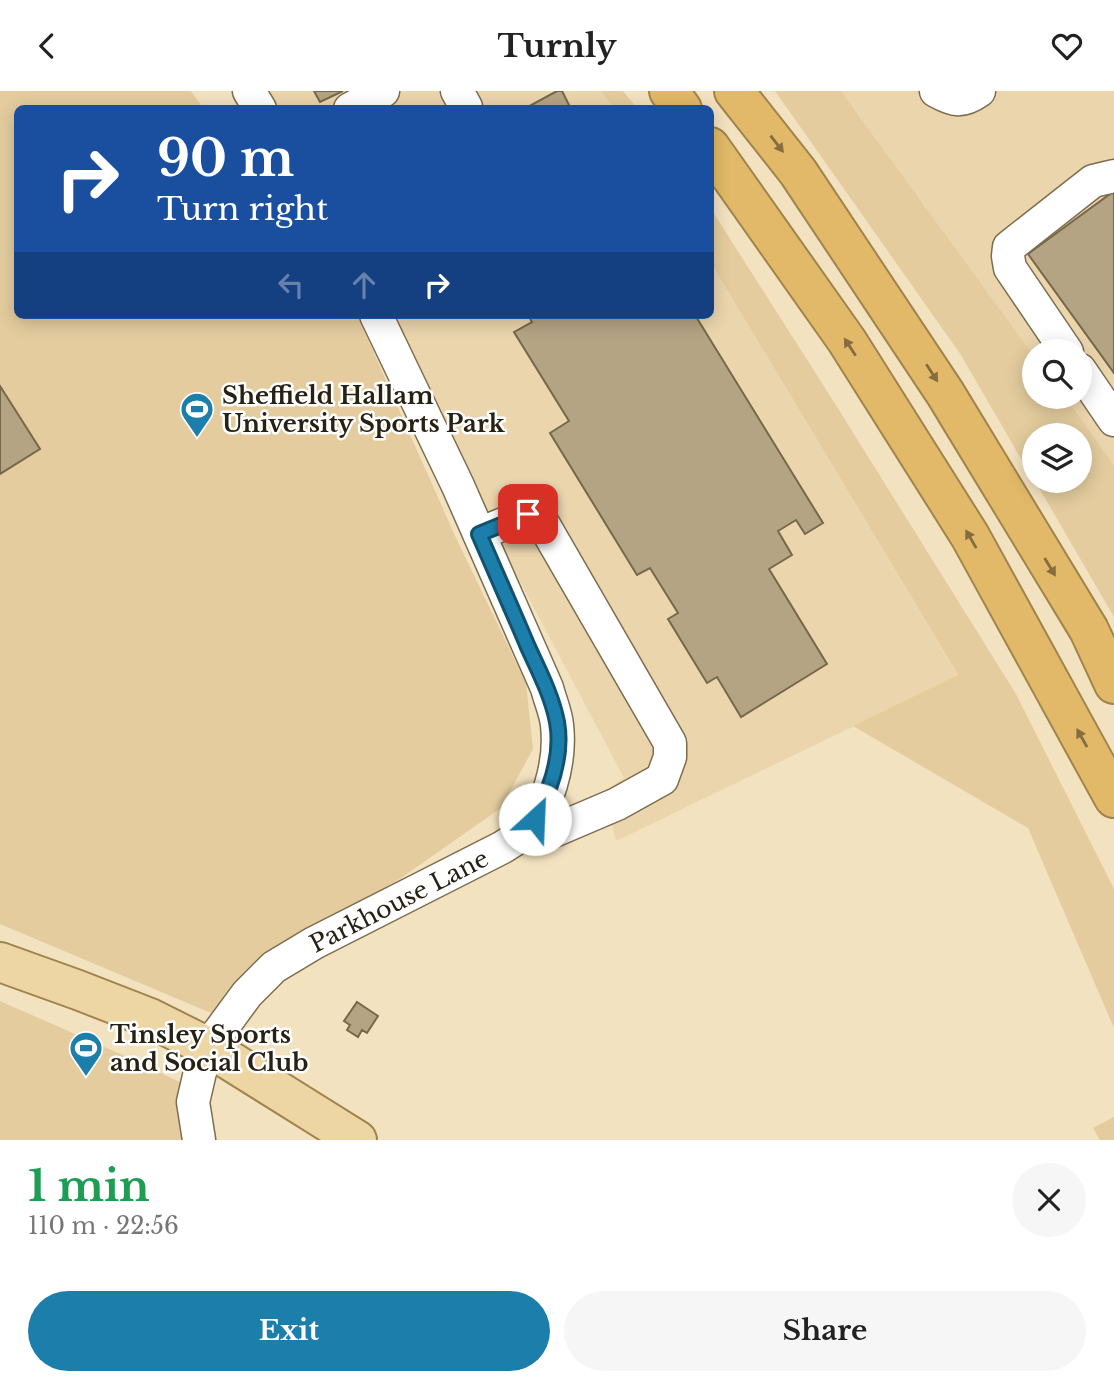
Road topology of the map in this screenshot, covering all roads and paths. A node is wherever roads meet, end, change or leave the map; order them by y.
1 (383, 91) edge
2 (734, 91) edge
3 (936, 91) edge
4 (979, 91) edge
5 (357, 105) edge
6 (714, 153) edge
7 (1114, 176) edge
8 (378, 319) edge
9 (1058, 339) edge
10 (1092, 388) edge
11 (1114, 420) edge
12 (479, 534) junction
13 (1114, 684) edge
14 (1114, 798) edge
15 (522, 834) junction
16 (0, 962) edge
17 (208, 1047) junction
18 (199, 1140) edge
19 (357, 1140) edge

1 - 5 street
2 -> 13 highway
3 - 4 street
14 -> 6 highway
7 - 9 street
8 - 12 street, Parkhouse Lane
10 - 11 street
12 - 15 street, Parkhouse Lane
12 - 15 street
15 - 17 street, Parkhouse Lane
16 - 17 main road
17 - 18 street, Parkhouse Lane
17 - 19 main road

